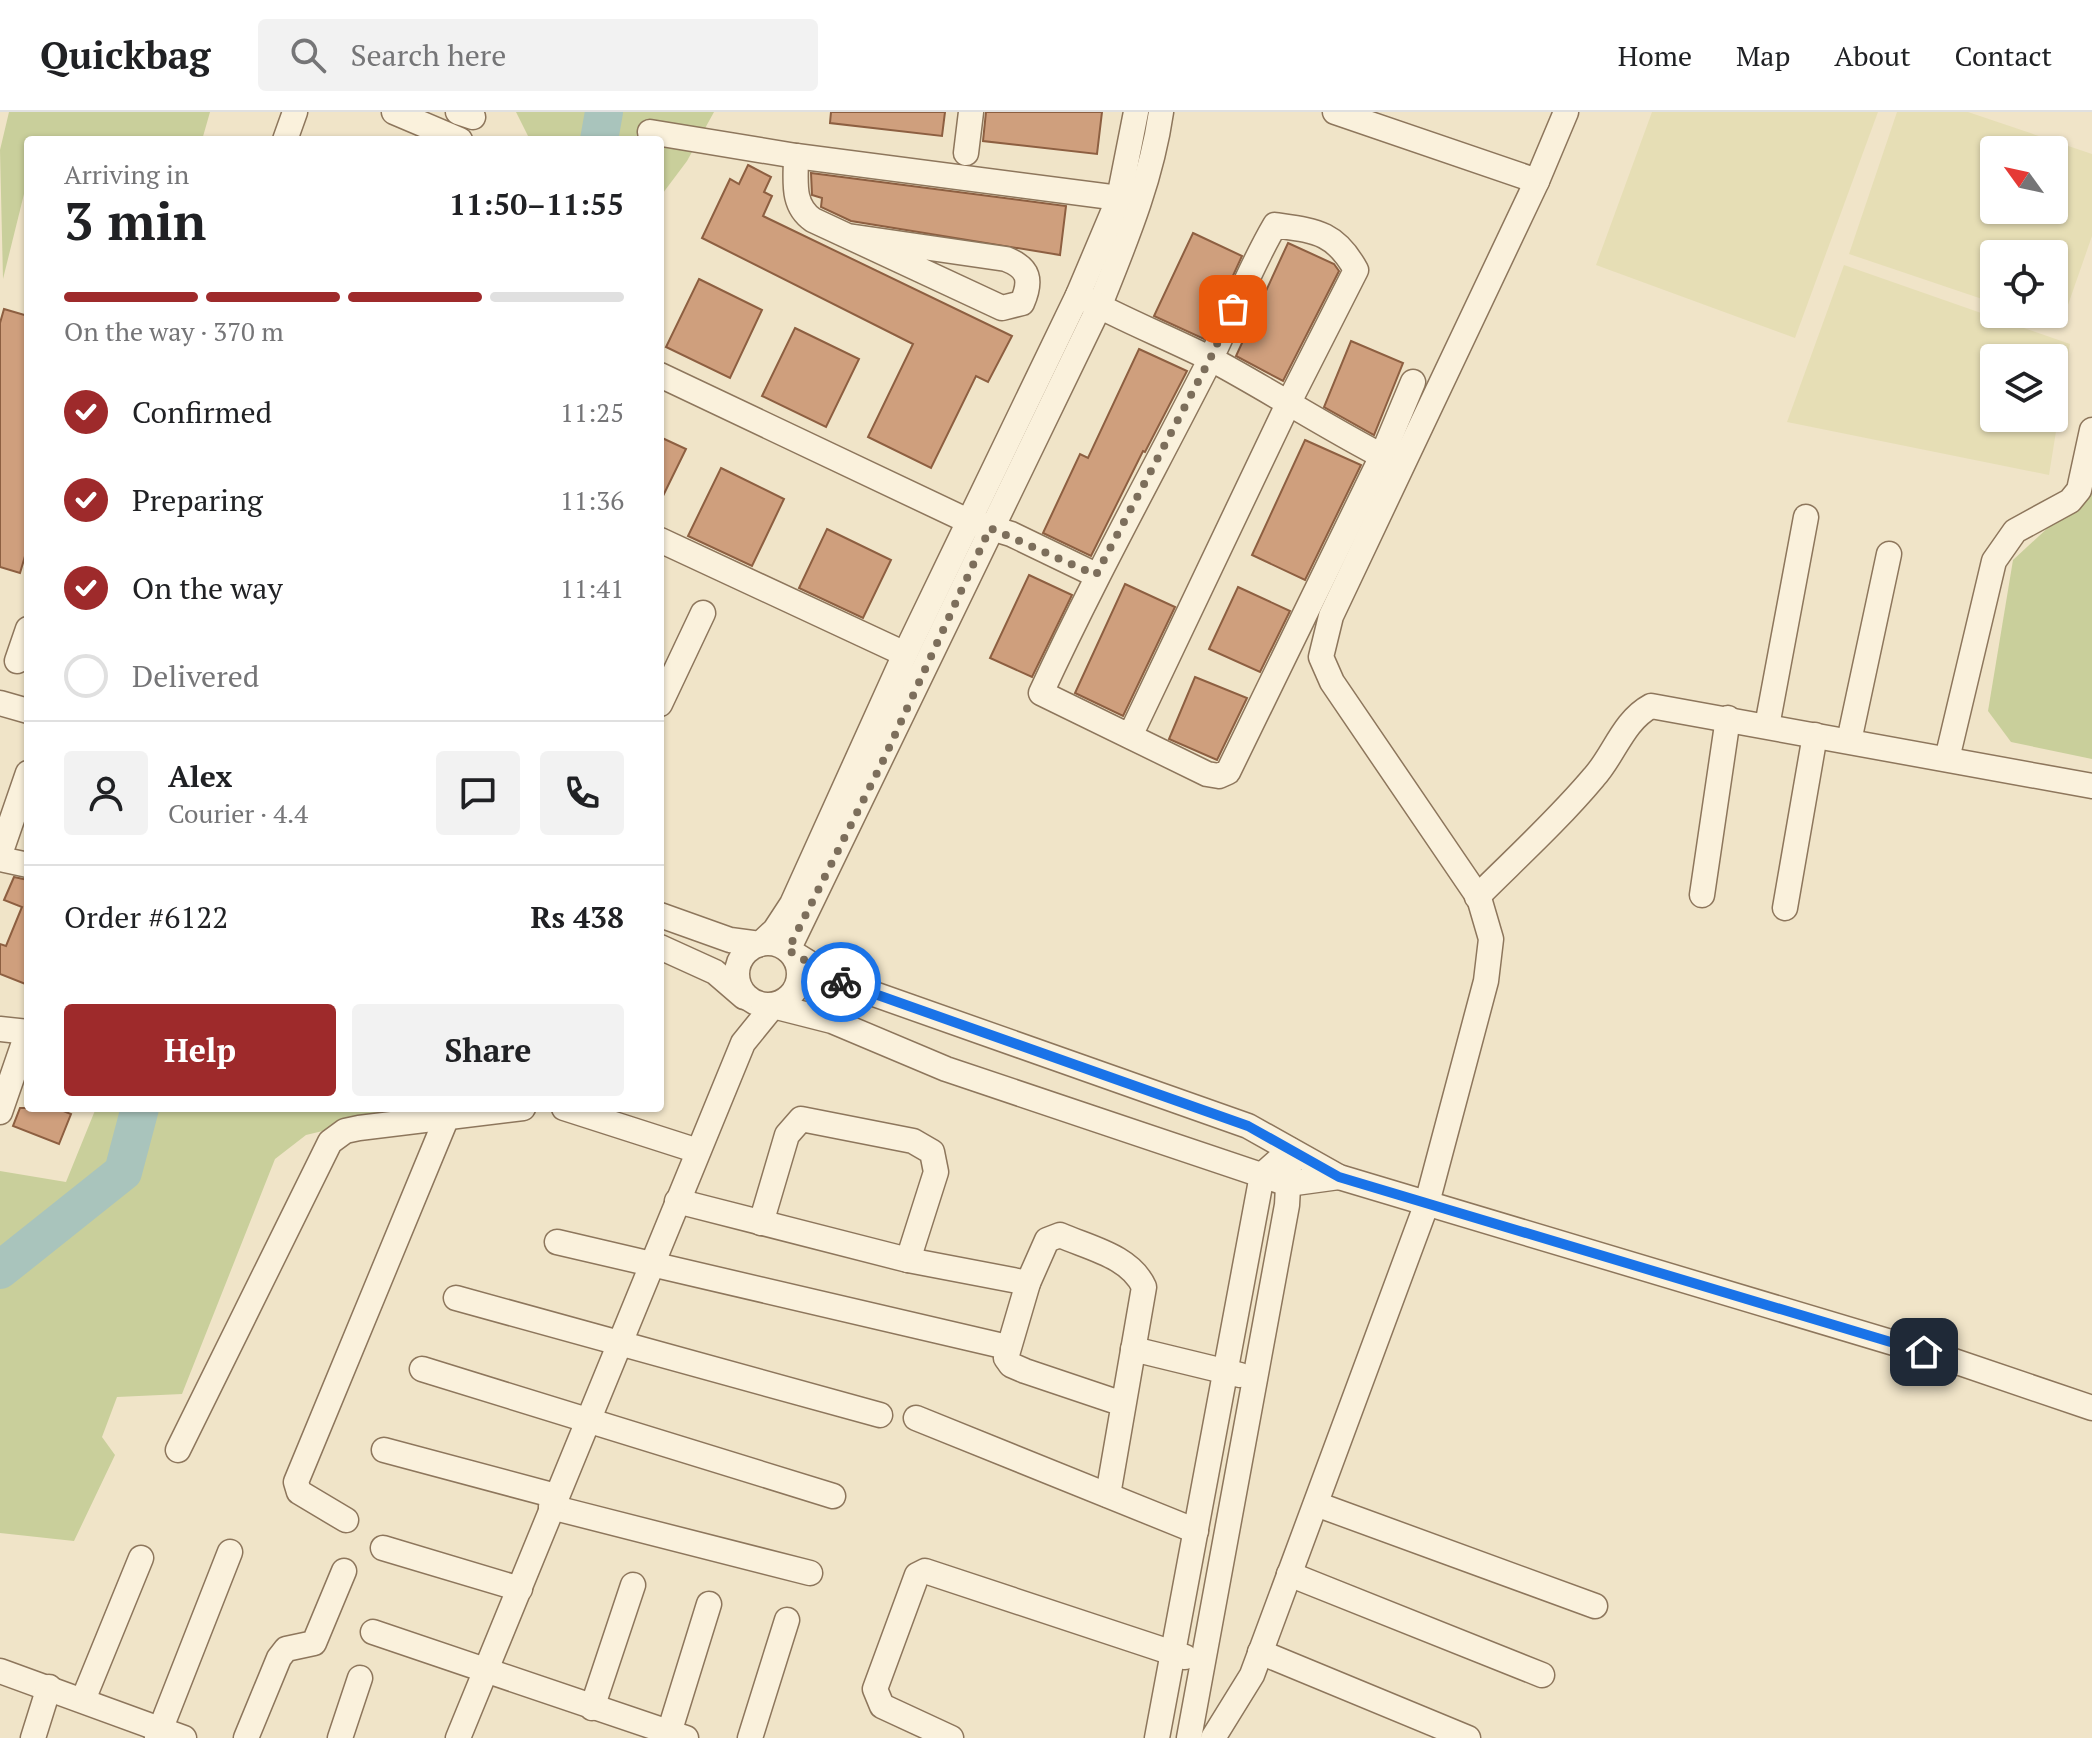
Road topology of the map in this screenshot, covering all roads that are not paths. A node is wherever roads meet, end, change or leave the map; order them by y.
1 (295, 112) edge
2 (394, 112) edge
3 (971, 112) edge
4 (1136, 112) edge
5 (1161, 112) edge
6 (1335, 112) edge
7 (1566, 112) edge
8 (650, 132) dead end
9 (286, 136) edge
10 (451, 136) edge
11 (966, 153) dead end
12 (796, 156) junction
13 (1537, 181) junction
14 (1130, 186) junction
15 (848, 236) junction
16 (1089, 301) junction
17 (1210, 359) junction
18 (664, 377) edge
19 (1413, 382) dead end
20 (1288, 404) junction
21 (2092, 430) edge
22 (1382, 456) junction
23 (1806, 517) dead end
24 (979, 524) junction
25 (664, 542) edge
26 (1889, 554) dead end
27 (1096, 575) junction
28 (703, 613) dead end
29 (24, 639) edge
30 (905, 654) junction
31 (15, 660) edge
32 (664, 696) edge
33 (0, 703) edge
34 (24, 710) edge
35 (1728, 718) junction
36 (1767, 726) junction
37 (1815, 735) junction
38 (1130, 736) junction
39 (1849, 741) junction
40 (1947, 759) junction
41 (24, 784) edge
42 (2092, 786) edge
43 (1, 850) edge
44 (24, 863) edge
45 (1702, 895) dead end
46 (1477, 897) junction
47 (1785, 908) dead end
48 (664, 916) edge
49 (760, 944) junction
50 (664, 949) edge
51 (788, 950) junction
52 (744, 995) junction
53 (773, 1006) junction
54 (0, 1029) edge
55 (24, 1032) edge
56 (24, 1043) edge
57 (743, 1043) junction
58 (0, 1112) edge
59 (489, 1112) edge
60 (576, 1112) edge
61 (447, 1117) junction
62 (1290, 1150) junction
63 (698, 1151) junction
64 (1262, 1175) junction
65 (1339, 1177) junction
66 (1288, 1184) junction
67 (677, 1201) junction
68 (1427, 1203) junction
69 (761, 1223) junction
70 (557, 1242) dead end
71 (908, 1260) junction
72 (652, 1263) junction
73 (1028, 1283) junction
74 (456, 1298) dead end
75 (618, 1345) junction
76 (1007, 1347) junction
77 (1133, 1349) junction
78 (422, 1369) dead end
79 (1225, 1372) junction
80 (1255, 1378) junction
81 (1123, 1404) junction
82 (2092, 1408) edge
83 (880, 1415) dead end
84 (916, 1418) dead end
85 (586, 1422) junction
86 (178, 1450) dead end
87 (384, 1450) dead end
88 (1108, 1495) junction
89 (833, 1496) dead end
90 (553, 1502) junction
91 (1316, 1504) junction
92 (346, 1520) dead end
93 (1196, 1531) junction
94 (383, 1548) dead end
95 (230, 1552) dead end
96 (141, 1558) dead end
97 (344, 1571) dead end
98 (810, 1573) dead end
99 (1289, 1574) junction
100 (633, 1585) dead end
101 (520, 1589) junction
102 (709, 1604) dead end
103 (1595, 1606) dead end
104 (787, 1620) dead end
105 (373, 1632) dead end
106 (1260, 1652) junction
107 (1173, 1654) junction
108 (1203, 1662) junction
109 (0, 1671) edge
110 (487, 1673) junction
111 (1542, 1675) dead end
112 (360, 1678) dead end
113 (49, 1687) junction
114 (83, 1700) junction
115 (592, 1708) junction
116 (159, 1734) edge
117 (677, 1735) edge
118 (1224, 1735) edge
119 (33, 1738) edge
120 (184, 1738) edge
121 (246, 1738) edge
122 (340, 1738) edge
123 (458, 1738) edge
124 (750, 1738) edge
125 (951, 1738) edge
126 (1157, 1738) edge
127 (1189, 1738) edge
128 (1468, 1738) edge

1 - 9 street
2 - 10 street
3 - 11 street
4 - 14 street
5 - 14 street
6 - 13 street
7 - 13 street
8 - 12 street
12 - 14 street
12 - 15 street
13 - 46 street
14 - 16 street
15 - 15 street
16 - 17 street
16 - 24 street
17 - 20 street
17 - 20 street
17 - 27 street
18 - 24 street
19 - 22 street
20 - 22 street
20 - 38 street
21 - 40 street
22 - 38 street
23 - 36 street
24 - 27 street
24 - 30 street
24 - 51 street
25 - 30 street
26 - 39 street
27 - 38 street
28 - 32 street
29 - 31 street
30 - 49 street
33 - 34 street
35 - 36 street
35 - 45 street
35 - 46 street
36 - 37 street
37 - 39 street
37 - 47 street
39 - 40 street
40 - 42 street
41 - 43 street
43 - 44 street
46 - 68 street
48 - 49 street
49 - 51 street
49 - 52 street
50 - 52 street
51 - 53 street
51 - 62 street
52 - 53 street
52 - 57 street
53 - 57 street
53 - 64 street
54 - 55 street
56 - 58 street
57 - 63 street
59 - 61 street
60 - 63 street
61 - 86 street
61 - 92 street
62 - 64 street
62 - 65 street
62 - 66 street
63 - 67 street
64 - 66 street
64 - 79 street
65 - 66 street
65 - 68 street
66 - 80 street
67 - 69 street
67 - 72 street
68 - 82 street
68 - 91 street
69 - 71 street
69 - 71 street
70 - 72 street
71 - 73 street
72 - 75 street
72 - 76 street
73 - 76 street
73 - 77 street
74 - 75 street
75 - 83 street
75 - 85 street
76 - 81 street
77 - 79 street
77 - 81 street
78 - 85 street
79 - 80 street
79 - 93 street
80 - 108 street
81 - 88 street
84 - 88 street
85 - 89 street
85 - 90 street
87 - 90 street
88 - 93 street
90 - 98 street
90 - 101 street
91 - 99 street
91 - 103 street
93 - 107 street
94 - 101 street
95 - 116 street
96 - 114 street
97 - 121 street
99 - 106 street
99 - 111 street
100 - 115 street
101 - 110 street
102 - 117 street
104 - 124 street
105 - 110 street
106 - 118 street
106 - 128 street
107 - 108 street
107 - 125 street
107 - 126 street
108 - 127 street
109 - 113 street
110 - 115 street
110 - 123 street
112 - 122 street
113 - 114 street
113 - 119 street
114 - 116 street
115 - 117 street
116 - 120 street

